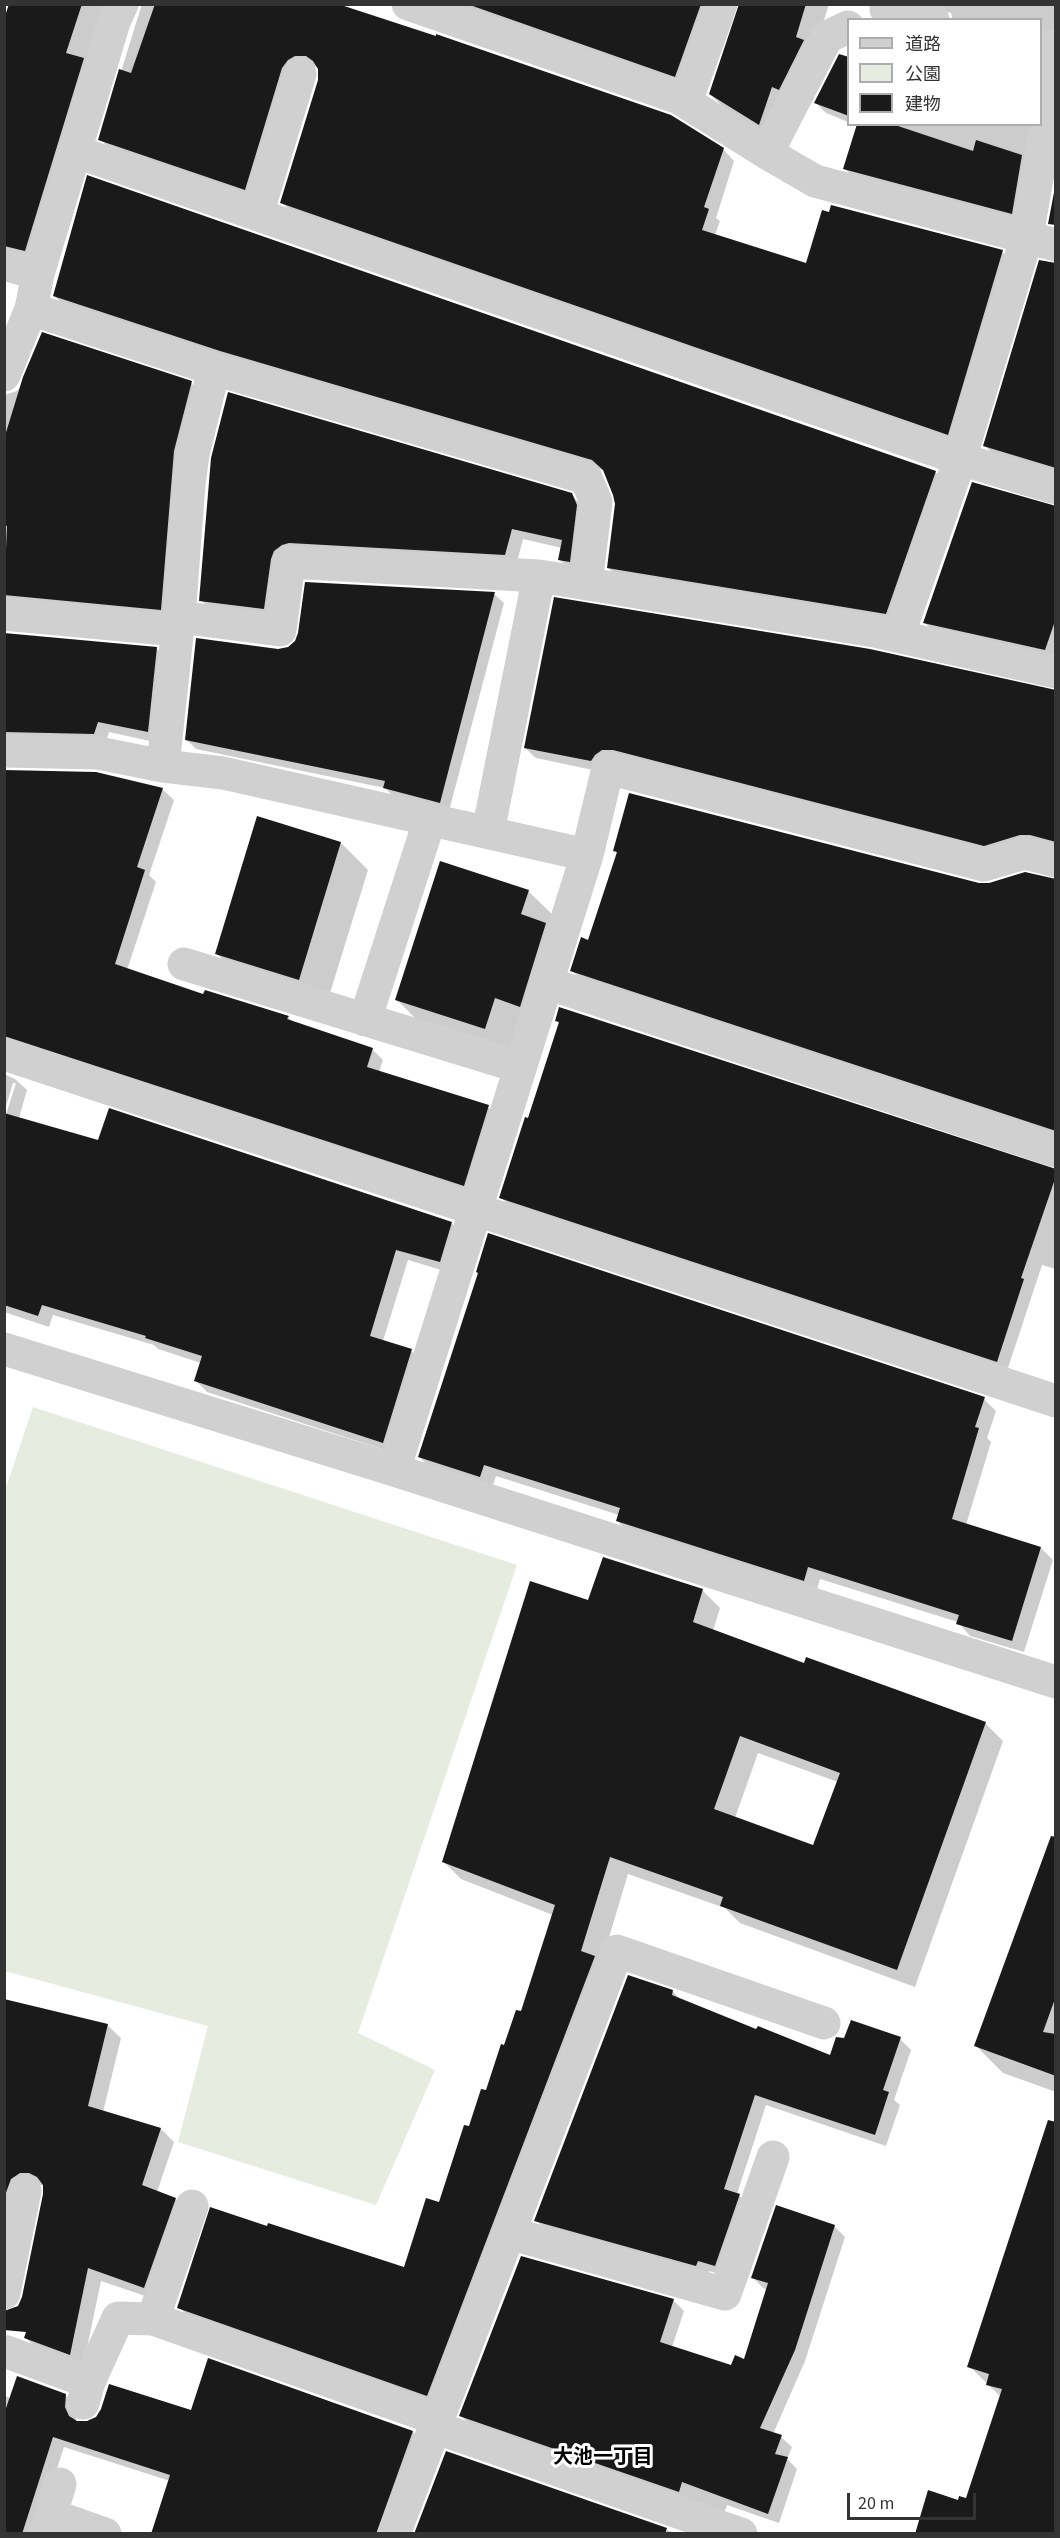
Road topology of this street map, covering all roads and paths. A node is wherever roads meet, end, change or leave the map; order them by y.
1 (122, 4) edge
2 (408, 4) edge
3 (721, 4) edge
4 (879, 11) edge
5 (921, 18) edge
6 (847, 28) edge
7 (1056, 70) edge
8 (300, 74) dead end
9 (686, 102) junction
10 (77, 152) junction
11 (767, 153) junction
12 (257, 214) junction
13 (1041, 241) edge
14 (4, 264) edge
15 (38, 274) junction
16 (31, 309) junction
17 (214, 369) junction
18 (4, 375) edge
19 (960, 459) junction
20 (1056, 488) edge
21 (539, 576) junction
22 (586, 584) junction
23 (4, 614) edge
24 (178, 624) junction
25 (898, 636) junction
26 (1056, 672) edge
27 (4, 751) edge
28 (163, 766) junction
29 (430, 819) junction
30 (489, 832) junction
31 (587, 855) junction
32 (1056, 861) edge
33 (184, 964) dead end
34 (547, 983) junction
35 (365, 1020) junction
36 (4, 1054) edge
37 (520, 1067) junction
38 (1056, 1151) edge
39 (476, 1209) junction
40 (4, 1349) edge
41 (1056, 1401) edge
42 (394, 1470) junction
43 (1056, 1682) edge
44 (824, 2023) dead end
45 (773, 2157) dead end
46 (25, 2191) dead end
47 (192, 2206) dead end
48 (509, 2233) junction
49 (4, 2294) edge
50 (153, 2319) junction
51 (4, 2351) edge
52 (436, 2423) junction
53 (52, 2511) edge
54 (105, 2534) edge
55 (394, 2534) edge
56 (741, 2534) edge

1 - 10 street
2 - 9 street
3 - 9 street
4 - 5 street
6 - 11 street
7 - 13 street
8 - 12 street
9 - 11 street
10 - 12 street
10 - 15 street
11 - 13 street
12 - 19 street
13 - 19 street
14 - 15 street
15 - 16 street
16 - 17 street
16 - 18 street
17 - 22 street
17 - 24 street
19 - 20 street
19 - 25 street
21 - 22 street
21 - 24 street
21 - 30 street
22 - 25 street
23 - 24 street
24 - 28 street
25 - 26 street
27 - 28 street
28 - 29 street
29 - 30 street
29 - 35 street
30 - 31 street
31 - 32 street
31 - 34 street
33 - 35 street
34 - 37 street
34 - 38 street
35 - 37 street
36 - 39 street
37 - 39 street
39 - 41 street
39 - 42 street
40 - 42 street
42 - 43 street
44 - 48 street
45 - 48 street
46 - 49 street
47 - 50 street
48 - 52 street
50 - 51 street
50 - 52 street
52 - 55 street
52 - 56 street
53 - 54 street

